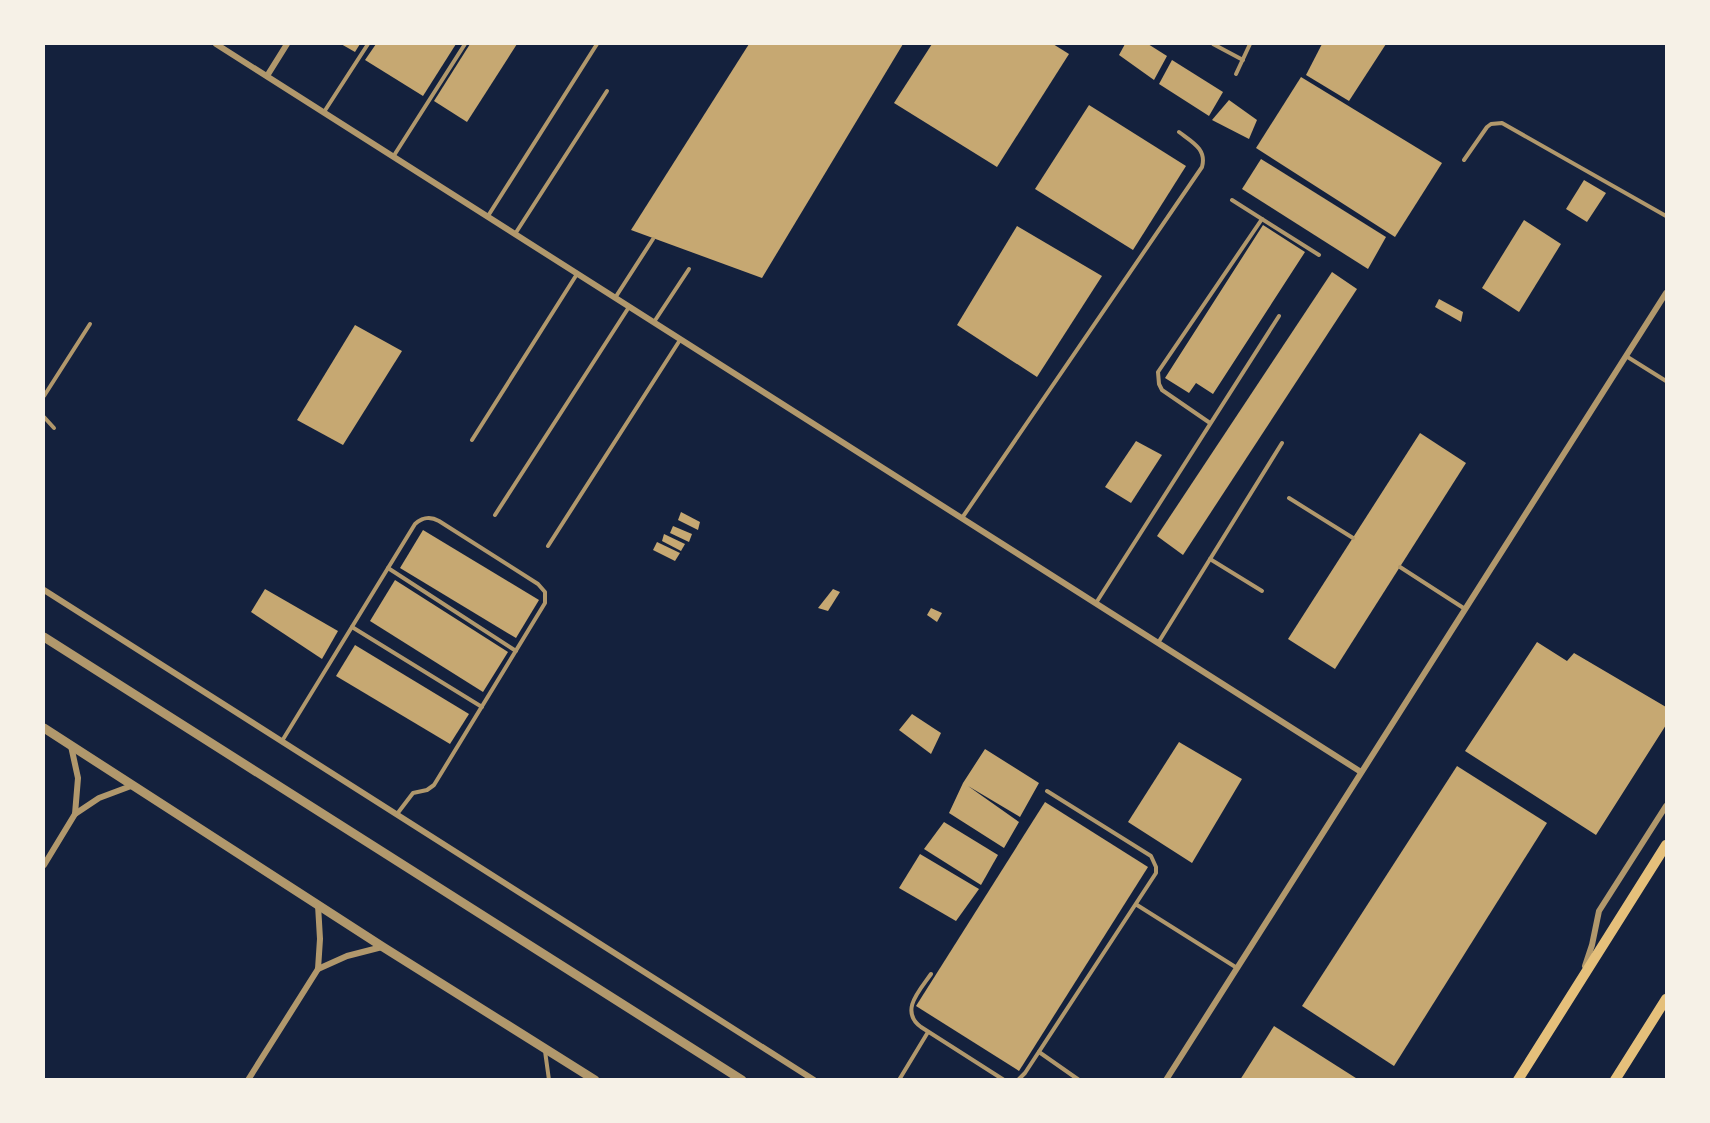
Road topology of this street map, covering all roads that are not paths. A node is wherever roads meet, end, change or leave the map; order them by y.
1 (216, 44) edge
2 (287, 44) edge
3 (368, 44) edge
4 (465, 44) edge
5 (597, 44) edge
6 (1213, 44) edge
7 (1250, 44) edge
8 (1243, 60) junction
9 (1236, 74) dead end
10 (267, 76) junction
11 (607, 92) dead end
12 (324, 112) junction
13 (1179, 132) dead end
14 (393, 156) junction
15 (1464, 160) dead end
16 (1232, 200) dead end
17 (488, 216) junction
18 (1666, 216) edge
19 (1262, 219) junction
20 (515, 234) junction
21 (653, 239) dead end
22 (1319, 255) dead end
23 (689, 268) dead end
24 (577, 273) junction
25 (1666, 293) edge
26 (615, 298) junction
27 (629, 307) junction
28 (1279, 316) dead end
29 (654, 322) junction
30 (90, 324) dead end
31 (681, 339) junction
32 (1626, 356) junction
33 (1666, 381) edge
34 (44, 396) edge
35 (44, 417) edge
36 (1210, 423) junction
37 (54, 428) dead end
38 (472, 440) dead end
39 (1282, 443) dead end
40 (1289, 498) dead end
41 (495, 515) dead end
42 (962, 518) junction
43 (1353, 538) dead end
44 (548, 546) dead end
45 (1210, 559) junction
46 (1400, 567) dead end
47 (388, 568) junction
48 (44, 590) edge
49 (1262, 591) dead end
50 (1096, 603) junction
51 (1465, 609) junction
52 (352, 627) junction
53 (44, 637) edge
54 (1158, 643) junction
55 (516, 651) junction
56 (482, 707) junction
57 (44, 728) edge
58 (282, 742) junction
59 (71, 746) junction
60 (1361, 772) junction
61 (131, 786) junction
62 (1047, 791) dead end
63 (1666, 806) edge
64 (75, 814) junction
65 (397, 814) junction
66 (1666, 845) edge
67 (44, 865) edge
68 (318, 905) junction
69 (1137, 905) junction
70 (383, 947) junction
71 (1237, 968) junction
72 (318, 969) junction
73 (931, 974) dead end
74 (1580, 981) junction
75 (1666, 999) edge
76 (928, 1032) junction
77 (544, 1047) junction
78 (1039, 1052) junction
79 (248, 1080) edge
80 (549, 1080) edge
81 (596, 1080) edge
82 (742, 1080) edge
83 (814, 1080) edge
84 (899, 1080) edge
85 (1004, 1080) edge
86 (1018, 1080) edge
87 (1079, 1080) edge
88 (1166, 1080) edge
89 (1518, 1080) edge
90 (1615, 1080) edge

1 - 10 street
2 - 10 street
3 - 12 lane
4 - 14 lane
5 - 17 lane
6 - 8 lane
7 - 8 lane
8 - 9 lane
10 - 12 street
11 - 20 lane
12 - 14 street
13 - 42 lane
14 - 17 street
15 - 18 lane
16 - 19 lane
17 - 20 street
19 - 22 lane
19 - 36 lane
20 - 24 street
21 - 26 lane
23 - 29 lane
24 - 26 street
24 - 38 lane
25 - 32 street
26 - 27 street
27 - 29 street
27 - 41 lane
28 - 36 lane
29 - 31 street
30 - 34 lane
31 - 42 street
31 - 44 lane
32 - 33 lane
32 - 51 street
35 - 37 lane
36 - 50 lane
39 - 45 lane
40 - 43 lane
42 - 50 street
45 - 49 lane
45 - 54 lane
46 - 51 lane
47 - 52 lane
47 - 55 lane
47 - 55 lane
48 - 58 street
50 - 54 street
51 - 60 street
52 - 56 lane
52 - 58 lane
53 - 82 street
54 - 60 street
55 - 56 lane
56 - 65 lane
57 - 59 street
58 - 65 street
59 - 61 street
59 - 64 street
60 - 71 street
61 - 64 street
61 - 68 street
62 - 69 lane
63 - 74 street
64 - 67 street
65 - 83 street
66 - 74 main road
68 - 70 street
68 - 72 street
69 - 71 lane
69 - 78 lane
70 - 72 street
70 - 77 street
71 - 88 street
72 - 79 street
73 - 76 lane
74 - 89 main road
75 - 90 main road
76 - 84 lane
76 - 85 lane
77 - 80 lane
77 - 81 street
78 - 86 lane
78 - 87 lane

